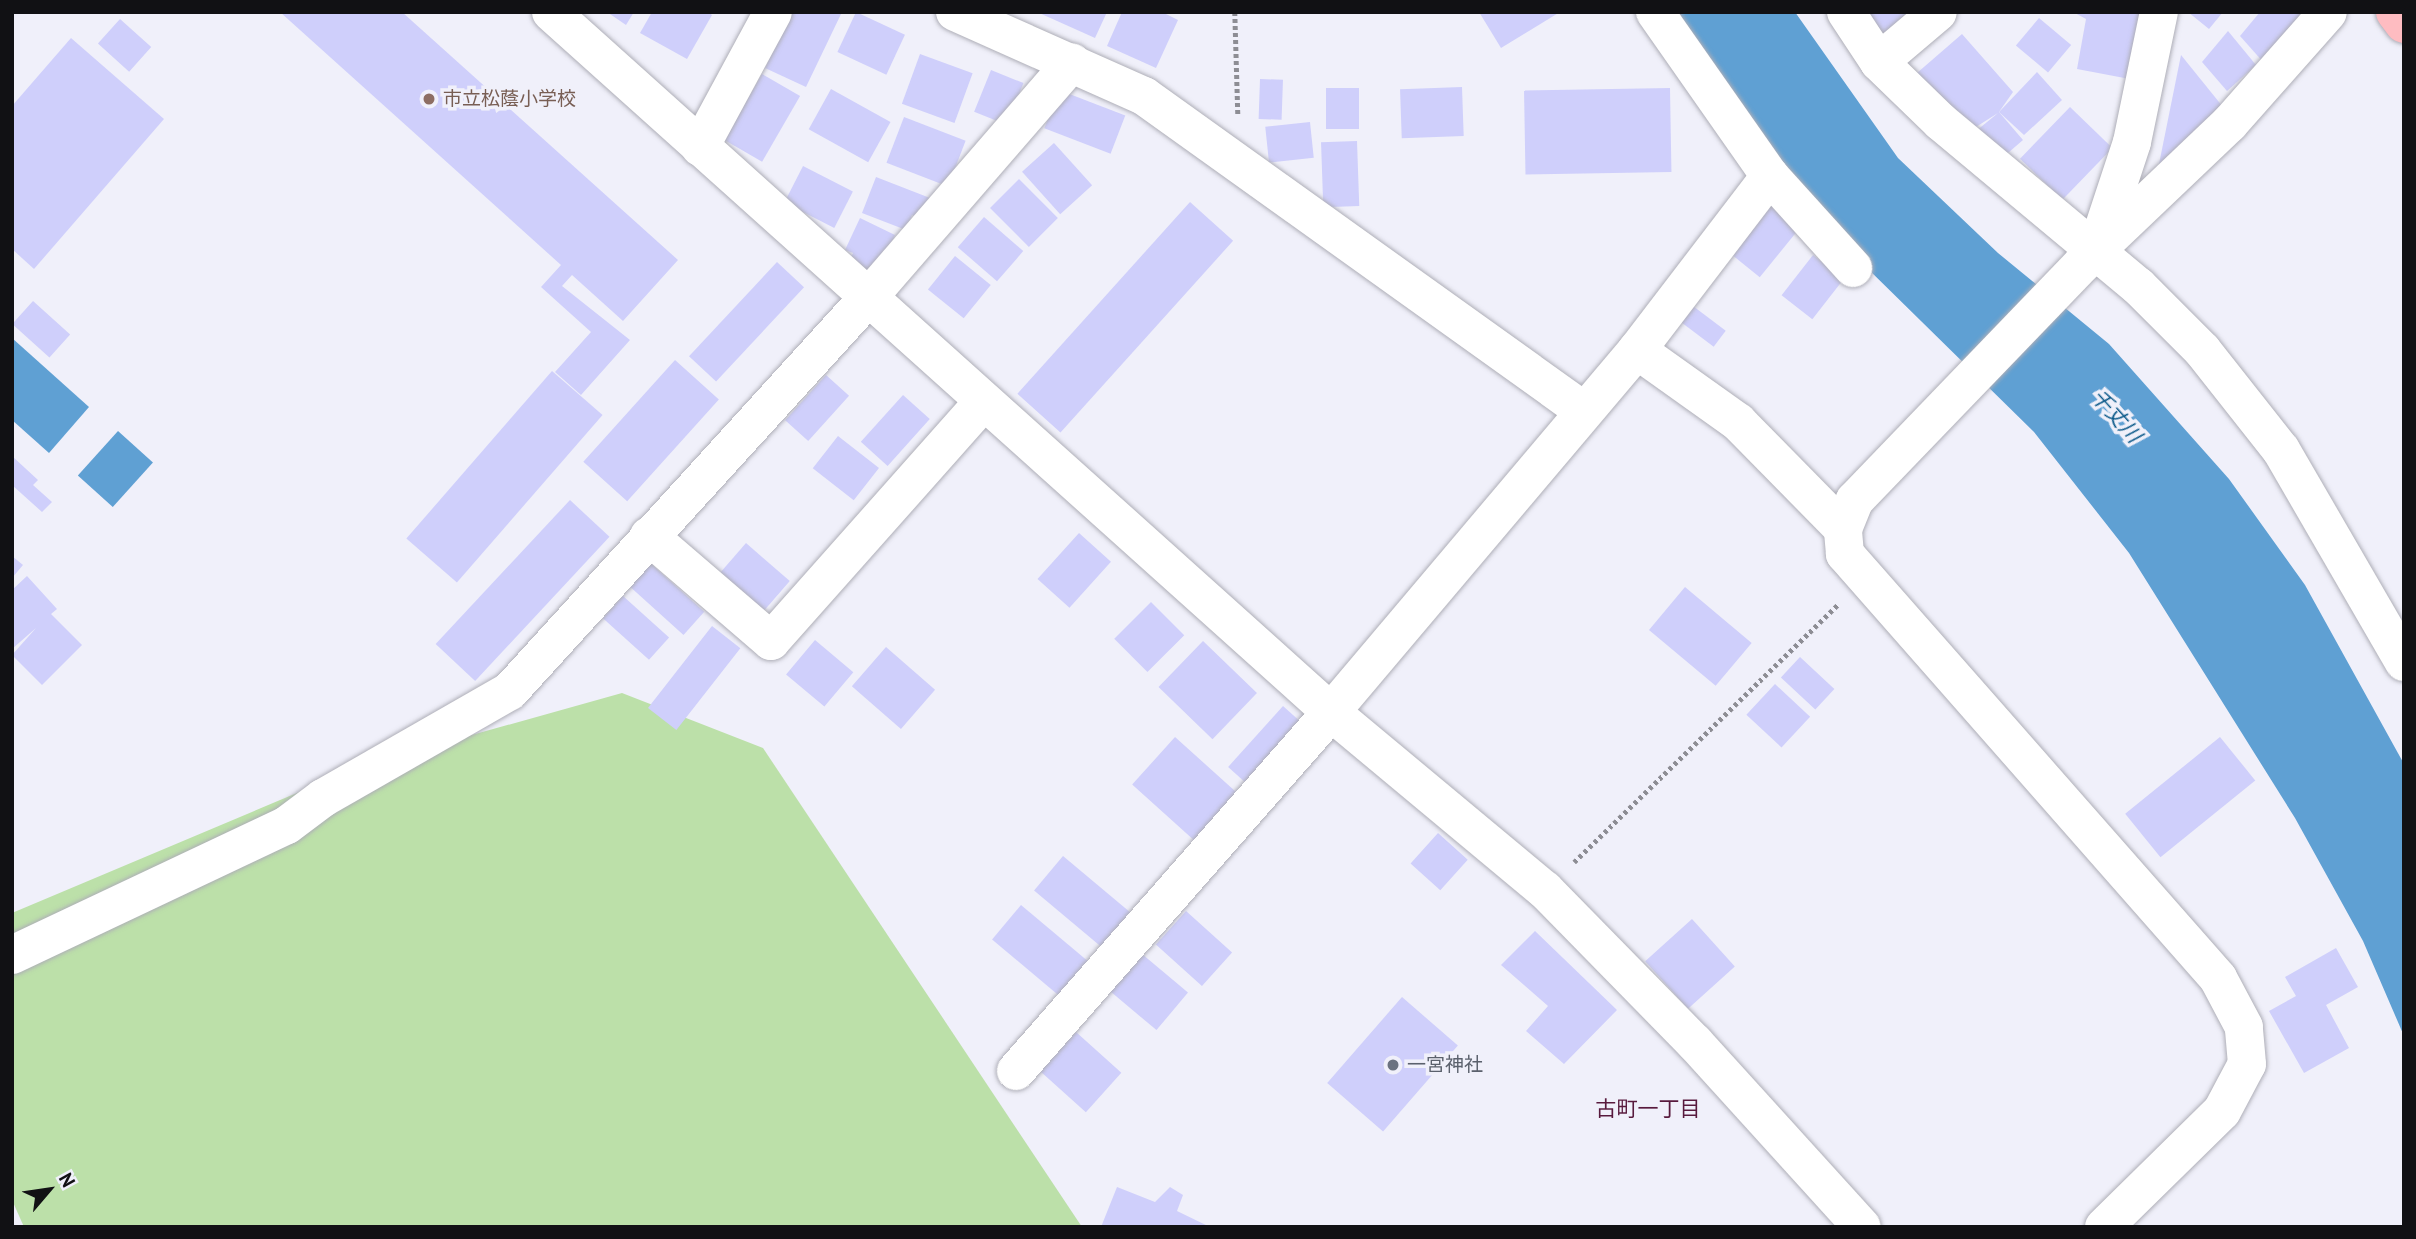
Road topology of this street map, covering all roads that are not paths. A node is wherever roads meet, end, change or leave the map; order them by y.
1 (551, 12) edge
2 (773, 12) edge
3 (955, 12) edge
4 (1655, 12) edge
5 (1846, 12) edge
6 (1938, 12) edge
7 (2159, 12) edge
8 (2328, 12) edge
9 (2395, 12) edge
10 (2404, 24) edge
11 (1072, 62) junction
12 (1879, 62) junction
13 (700, 147) junction
14 (1770, 176) junction
15 (2089, 257) junction
16 (1853, 268) dead end
17 (867, 299) junction
18 (1637, 350) junction
19 (984, 402) junction
20 (1584, 411) junction
21 (1843, 529) junction
22 (649, 536) junction
23 (2404, 662) edge
24 (1331, 712) junction
25 (12, 955) edge
26 (1016, 1071) dead end
27 (1862, 1227) edge
28 (2104, 1227) edge

1 - 13 street
2 - 13 street
3 - 11 street
4 - 14 street
5 - 12 street
6 - 12 street
7 - 15 street
8 - 15 street
9 - 10 main road
11 - 17 street
11 - 20 street
12 - 15 street
13 - 17 street
14 - 16 street
14 - 18 street
15 - 21 street
15 - 23 street
17 - 19 street
17 - 22 street
18 - 20 street
18 - 21 street
19 - 22 street
19 - 24 street
20 - 24 street
21 - 28 street
22 - 25 street
24 - 26 street
24 - 27 street

